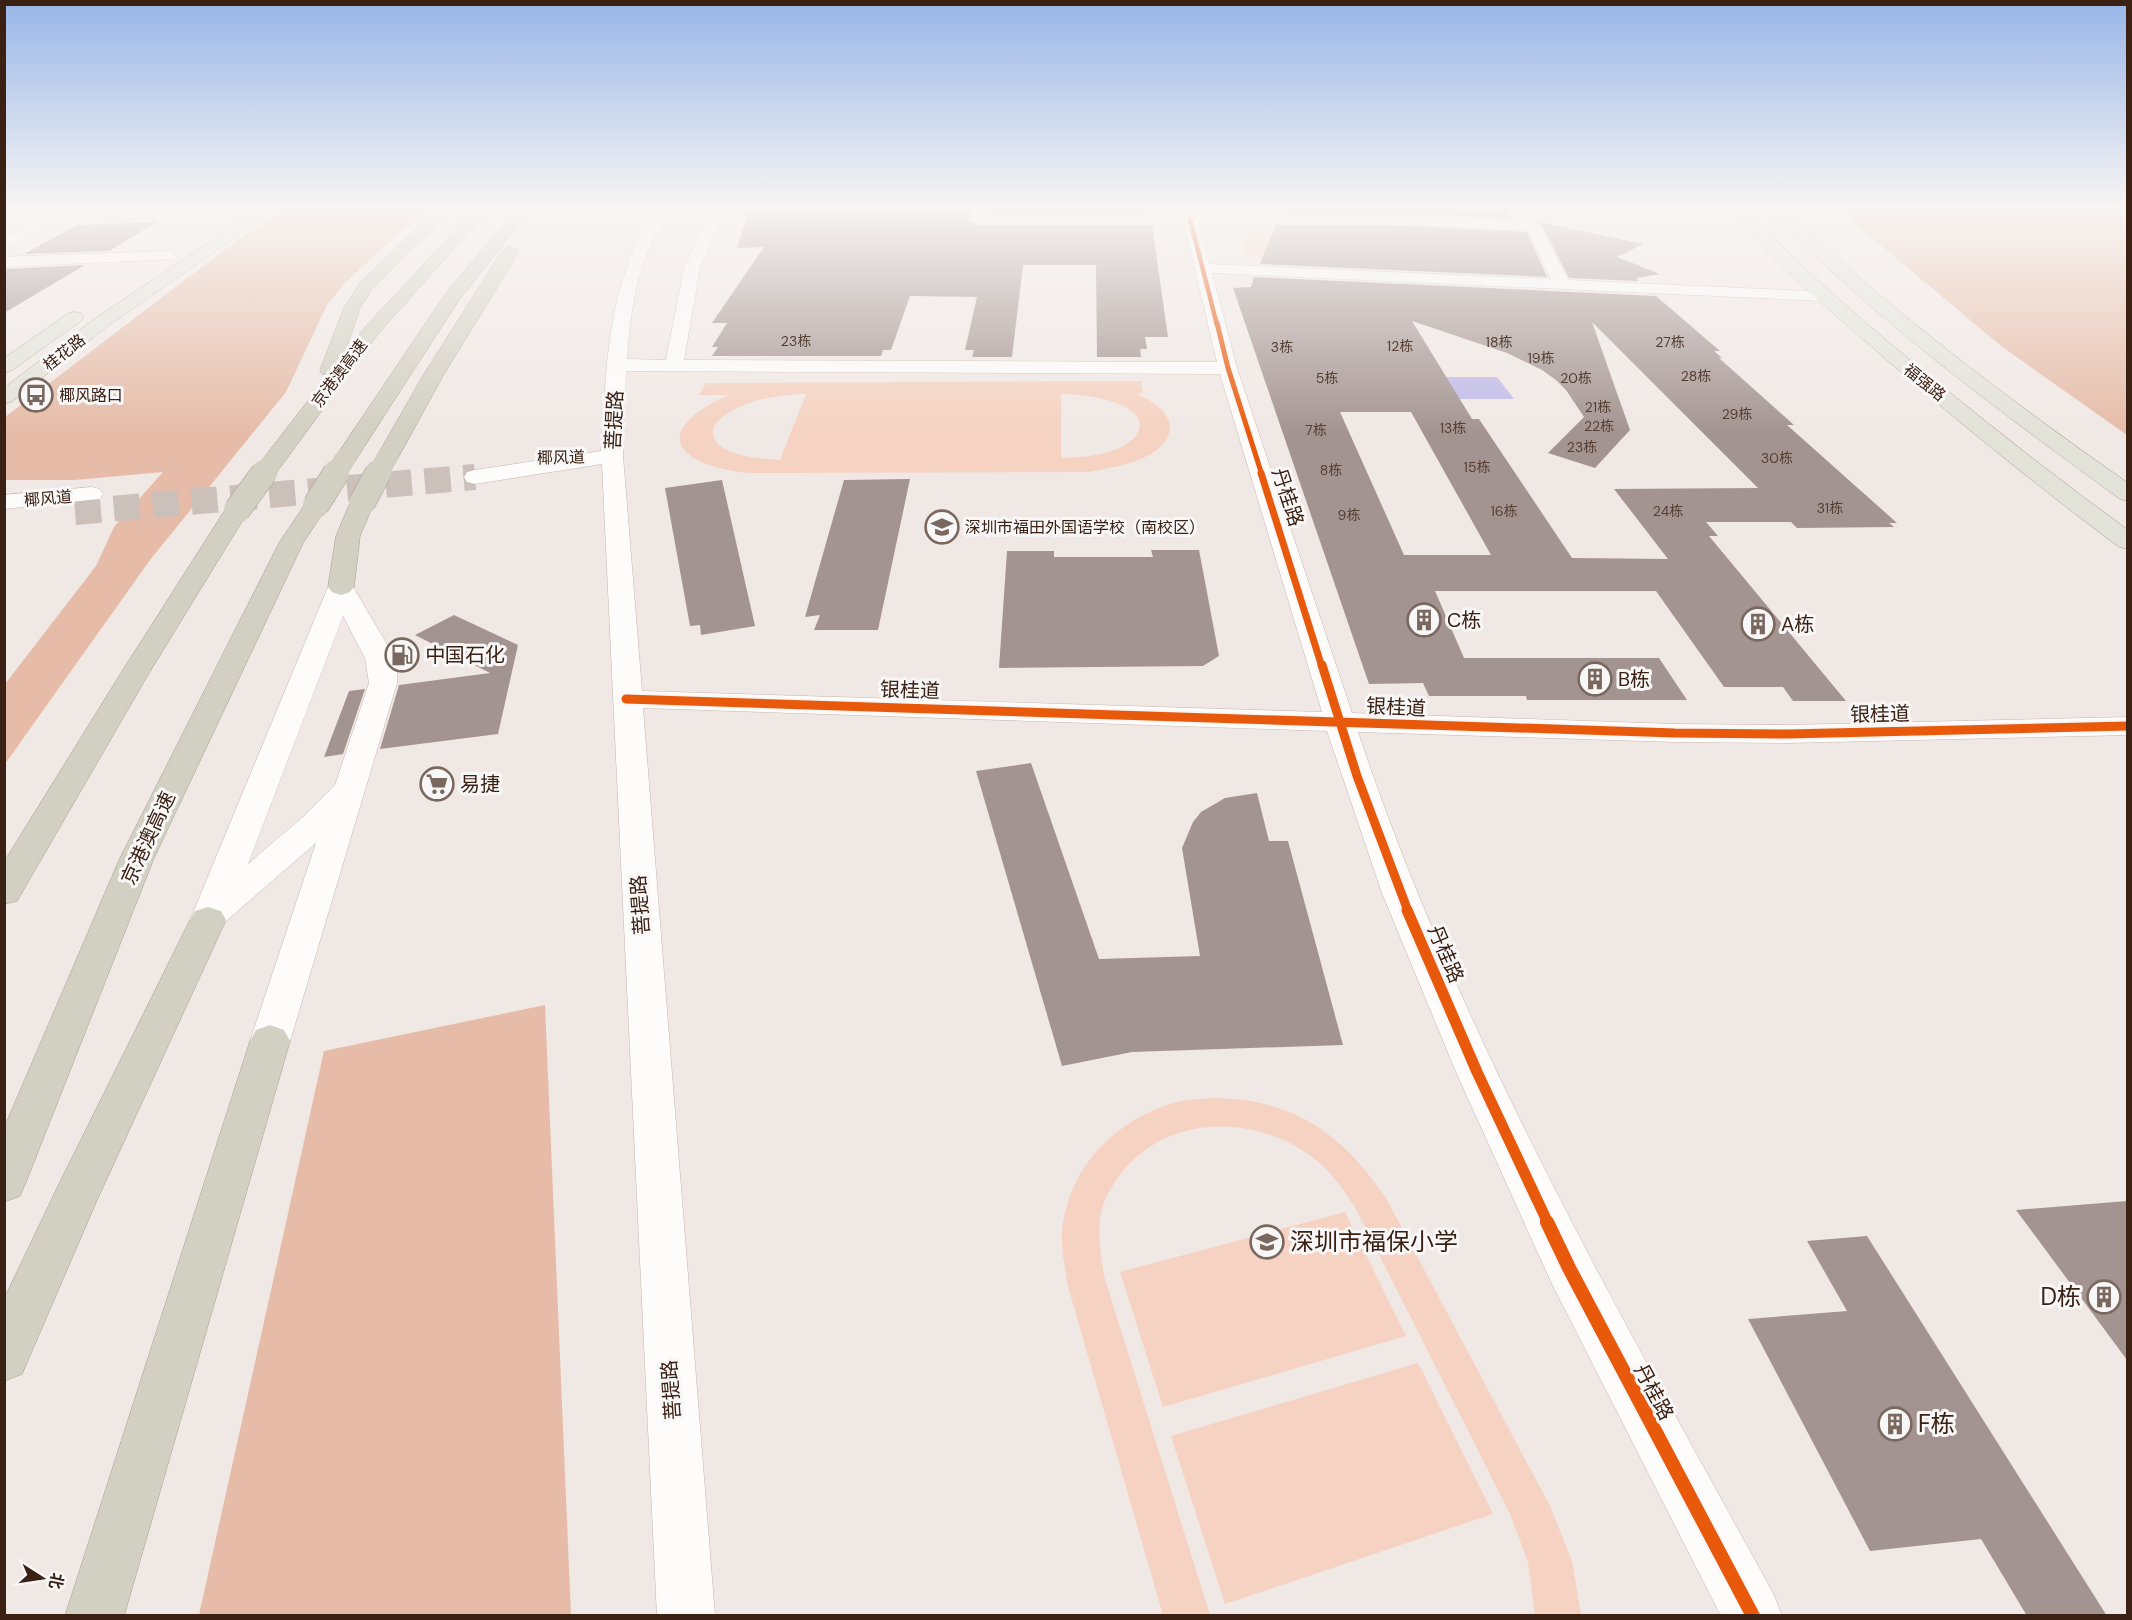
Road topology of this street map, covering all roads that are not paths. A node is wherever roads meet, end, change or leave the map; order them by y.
1 (162, 282) edge
2 (371, 282) edge
3 (416, 282) edge
4 (465, 282) edge
5 (493, 282) edge
6 (632, 282) edge
7 (689, 282) edge
8 (1207, 282) edge
9 (1508, 282) edge
10 (1809, 282) edge
11 (1853, 282) edge
12 (1562, 284) joint
13 (1823, 296) junction
14 (89, 307) dead end
15 (616, 365) junction
16 (674, 365) junction
17 (4, 367) edge
18 (1228, 368) junction
19 (4, 398) edge
20 (317, 402) junction
21 (612, 456) junction
22 (478, 469) tunnel mouth
23 (92, 494) tunnel mouth
24 (2127, 494) edge
25 (4, 501) edge
26 (75, 512) tunnel mouth
27 (4, 518) edge
28 (2127, 542) edge
29 (341, 587) junction
30 (626, 699) junction
31 (1340, 722) junction
32 (2127, 726) edge
33 (351, 785) junction
34 (4, 892) edge
35 (208, 920) junction
36 (270, 1041) joint
37 (4, 1182) edge
38 (4, 1356) edge
39 (94, 1616) edge
40 (686, 1616) edge
41 (1752, 1616) edge

1 - 19 main road, 桂花路
2 - 20 highway
3 - 20 highway, 京港澳高速
4 - 37 highway, 京港澳高速, bridge
5 - 29 highway, bridge
6 - 15 street, 菩提路
7 - 16 street
8 - 18 street, 丹桂路
9 - 12 street
10 - 13 main road, 福强路
11 - 24 main road, 福强路
12 - 13 street
13 - 28 main road, 福强路
14 - 17 main road, 桂花路
15 - 16 street
15 - 21 street, 菩提路
16 - 18 street
18 - 31 street, 丹桂路
20 - 34 highway, 京港澳高速, bridge
21 - 22 street, 椰风道
21 - 30 street, 菩提路
23 - 25 street, 椰风道
26 - 27 street, 椰风道
29 - 33 street
29 - 35 street
30 - 31 street, 银桂道
30 - 40 street, 菩提路
31 - 32 street, 银桂道
31 - 41 street, 丹桂路
33 - 35 street
33 - 36 street
35 - 38 highway
36 - 39 highway

